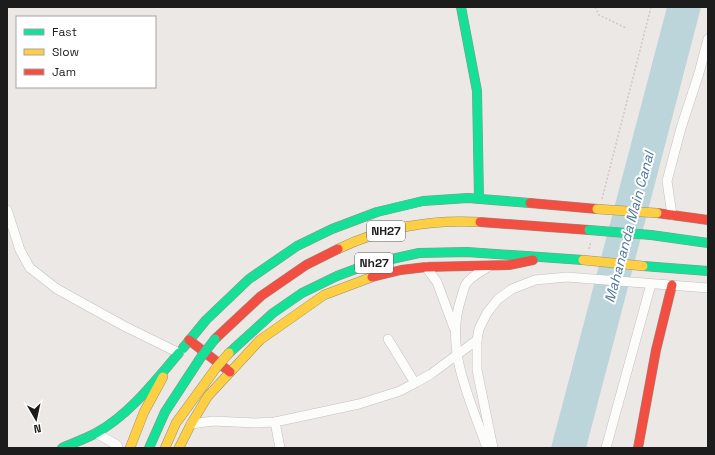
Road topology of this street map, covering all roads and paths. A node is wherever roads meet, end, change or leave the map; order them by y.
1 (461, 7) edge
2 (595, 7) edge
3 (651, 7) edge
4 (626, 28) dead end
5 (708, 39) edge
6 (479, 198) junction
7 (602, 200) dead end
8 (7, 210) edge
9 (672, 215) junction
10 (708, 220) edge
11 (591, 233) junction
12 (708, 243) edge
13 (588, 251) dead end
14 (546, 257) junction
15 (490, 266) junction
16 (426, 267) junction
17 (708, 271) edge
18 (651, 284) junction
19 (672, 285) junction
20 (708, 288) edge
21 (455, 331) junction
22 (388, 339) dead end
23 (189, 340) junction
24 (477, 340) junction
25 (179, 352) junction
26 (457, 355) junction
27 (230, 372) junction
28 (415, 383) junction
29 (275, 422) junction
30 (191, 424) junction
31 (96, 433) junction
32 (62, 448) edge
33 (118, 448) edge
34 (130, 448) edge
35 (149, 448) edge
36 (165, 448) edge
37 (179, 448) edge
38 (280, 448) edge
39 (487, 448) edge
40 (492, 448) edge
41 (606, 448) edge
42 (638, 448) edge

1 - 6 main road
2 - 4 path
3 - 7 path
5 - 9 street
6 - 9 main road, bridge
6 - 23 main road
8 - 25 street
9 - 10 main road
11 - 12 main road, NH27, bridge
11 - 13 path
11 - 35 main road, NH27, bridge
14 - 15 main road
14 - 17 main road, bridge
14 - 36 main road, Nh27, bridge
15 - 16 main road
15 - 21 street
16 - 21 street
16 - 27 main road
18 - 19 street
18 - 24 street
18 - 41 street
19 - 20 street
19 - 42 main road
21 - 26 street
22 - 28 street
23 - 25 main road
23 - 27 main road
24 - 26 street
24 - 40 street
25 - 31 main road
25 - 34 main road
26 - 28 street
26 - 39 street
27 - 30 main road
28 - 29 street
29 - 30 street
29 - 38 street
30 - 37 main road
31 - 32 main road
31 - 33 street

